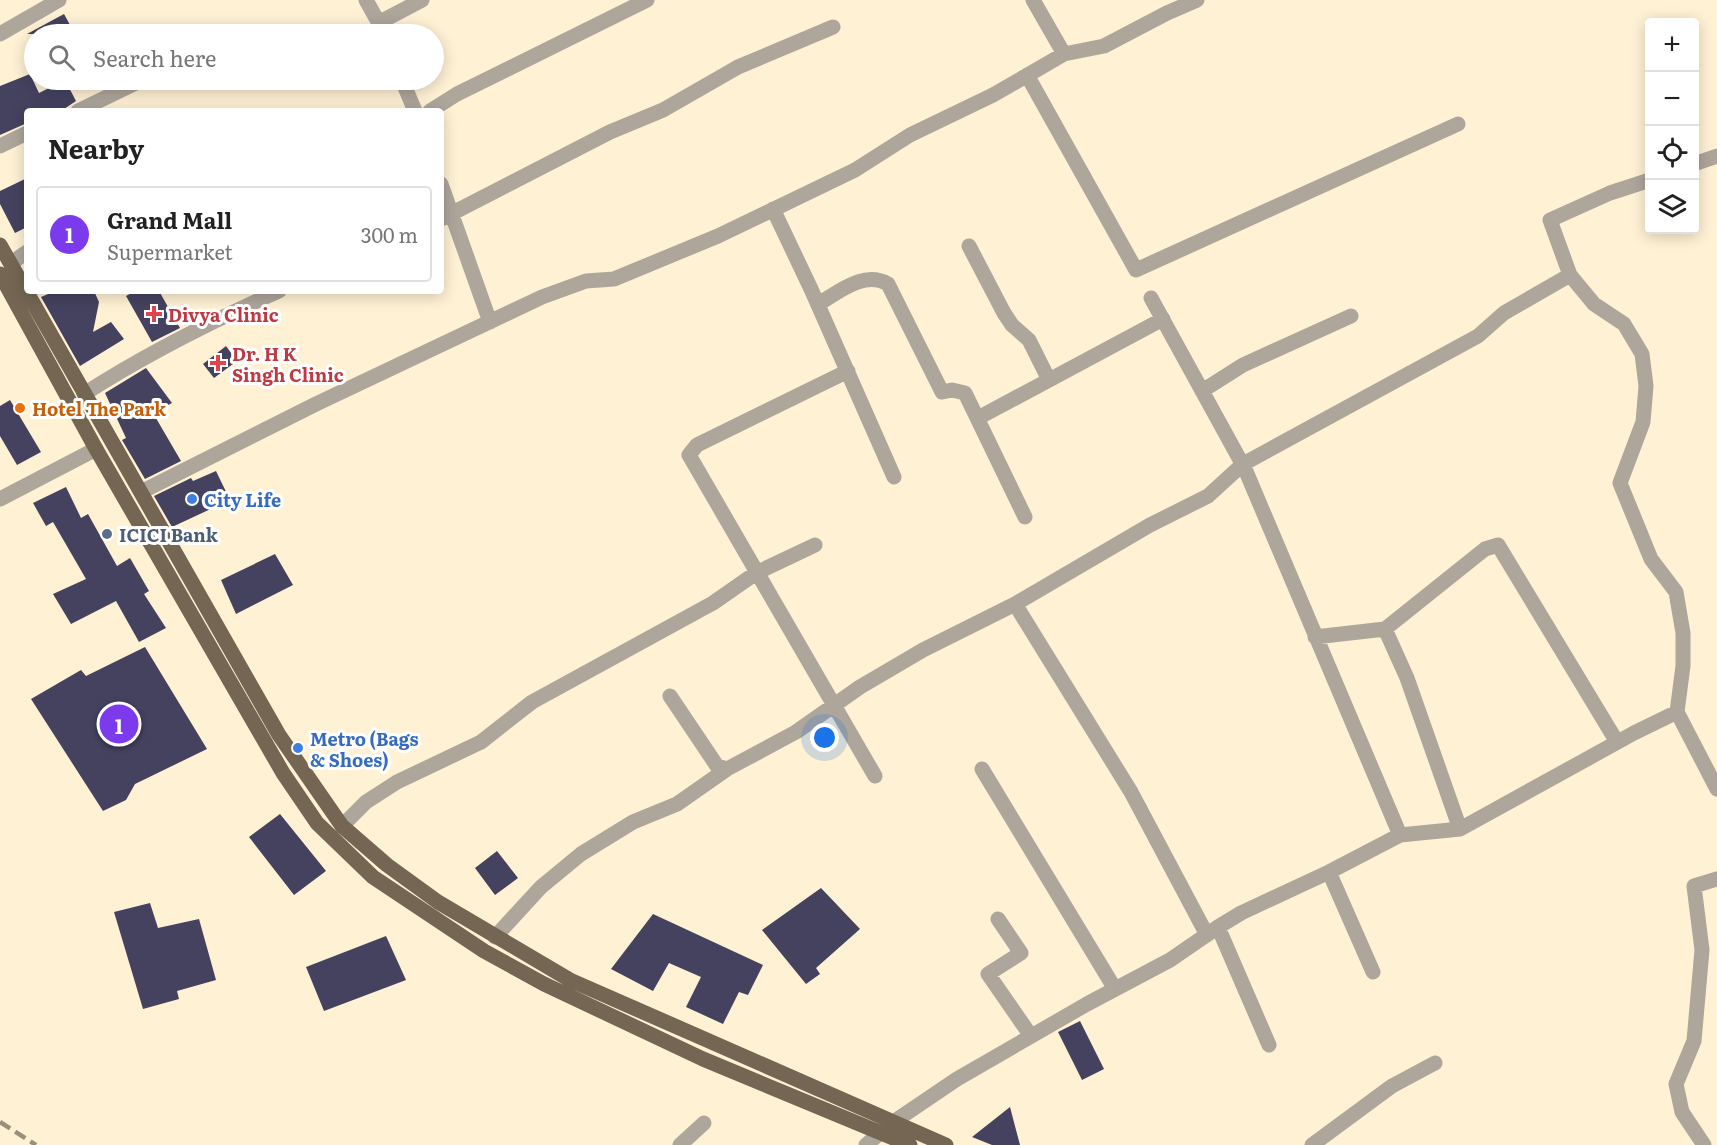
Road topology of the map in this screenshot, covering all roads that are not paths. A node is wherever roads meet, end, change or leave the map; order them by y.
1 (59, 0) edge
2 (366, 0) edge
3 (422, 0) edge
4 (647, 0) edge
5 (1034, 0) edge
6 (1197, 0) edge
7 (1163, 6) edge
8 (380, 24) edge
9 (388, 24) edge
10 (833, 27) dead end
11 (0, 34) edge
12 (1064, 54) junction
13 (1027, 75) junction
14 (121, 90) edge
15 (406, 90) edge
16 (84, 108) edge
17 (414, 108) edge
18 (435, 108) edge
19 (1458, 124) dead end
20 (24, 134) edge
21 (0, 146) edge
22 (1717, 156) edge
23 (1699, 163) edge
24 (1645, 182) edge
25 (773, 209) junction
26 (446, 217) edge
27 (0, 245) edge
28 (969, 246) dead end
29 (24, 254) edge
30 (5, 269) edge
31 (1570, 275) junction
32 (272, 294) edge
33 (1151, 298) dead end
34 (818, 304) junction
35 (1351, 316) dead end
36 (1163, 319) junction
37 (490, 322) junction
38 (848, 371) junction
39 (1049, 380) junction
40 (1202, 391) junction
41 (84, 394) junction
42 (978, 418) junction
43 (96, 449) junction
44 (1243, 464) junction
45 (894, 477) dead end
46 (141, 492) junction
47 (0, 499) edge
48 (1024, 517) dead end
49 (815, 545) dead end
50 (756, 573) junction
51 (1015, 604) junction
52 (1385, 629) junction
53 (1315, 638) junction
54 (670, 696) dead end
55 (836, 705) junction
56 (1677, 712) junction
57 (1617, 742) junction
58 (727, 769) junction
59 (982, 769) dead end
60 (875, 776) dead end
61 (1717, 789) edge
62 (342, 826) junction
63 (1460, 829) junction
64 (1400, 836) junction
65 (1329, 872) junction
66 (1717, 879) edge
67 (998, 919) dead end
68 (1212, 931) junction
69 (495, 937) junction
70 (1373, 972) dead end
71 (1115, 989) junction
72 (1031, 1036) junction
73 (1269, 1045) dead end
74 (1435, 1063) dead end
75 (704, 1123) dead end
76 (887, 1128) junction
77 (680, 1145) edge
78 (866, 1145) edge
79 (910, 1145) edge
80 (945, 1145) edge
81 (1312, 1145) edge
82 (1704, 1145) edge

1 - 11 street
2 - 8 street
3 - 9 street
4 - 18 street
5 - 12 street
6 - 7 street
7 - 12 street
10 - 26 street
12 - 13 street
13 - 19 street
13 - 25 street
14 - 16 street
15 - 17 street
20 - 21 street
22 - 23 street
24 - 31 street
25 - 34 street
25 - 37 street
26 - 37 street
27 - 30 main road
28 - 39 street
29 - 30 street
30 - 41 main road
30 - 43 main road
31 - 44 street
31 - 56 street
32 - 41 street
33 - 36 street
34 - 38 street
34 - 42 street
35 - 40 street
36 - 39 street
36 - 40 street
37 - 46 street
38 - 45 street
38 - 50 street
39 - 42 street
40 - 44 street
41 - 46 main road
42 - 48 street
43 - 47 street
43 - 76 main road
44 - 51 street
44 - 53 street
46 - 62 main road
49 - 50 street
50 - 55 street
50 - 62 street
51 - 55 street
51 - 68 street
52 - 53 street
52 - 57 street
52 - 63 street
53 - 64 street
54 - 58 street
55 - 58 street
55 - 60 street
56 - 57 street
56 - 61 street
57 - 63 street
58 - 69 street
59 - 71 street
62 - 69 main road
63 - 64 street
64 - 65 street
65 - 68 street
65 - 70 street
66 - 82 street
67 - 72 street
68 - 71 street
68 - 73 street
69 - 76 main road
71 - 72 street
72 - 76 street
74 - 81 street
75 - 77 street
76 - 78 street
76 - 79 main road
76 - 80 main road

